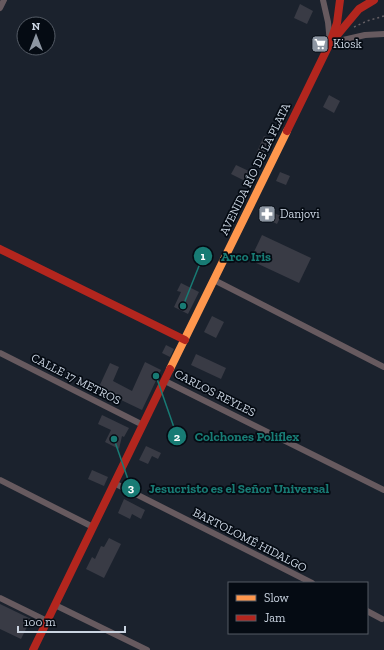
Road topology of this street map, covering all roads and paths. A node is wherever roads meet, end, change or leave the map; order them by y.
1 (4, 0) edge
2 (323, 0) edge
3 (340, 0) edge
4 (374, 0) edge
5 (0, 8) edge
6 (384, 16) edge
7 (349, 29) dead end
8 (384, 34) edge
9 (330, 43) junction
10 (0, 249) edge
11 (214, 280) junction
12 (185, 340) junction
13 (0, 353) edge
14 (384, 367) edge
15 (165, 381) junction
16 (143, 425) junction
17 (0, 480) edge
18 (114, 483) junction
19 (384, 490) edge
20 (93, 527) junction
21 (310, 582) edge
22 (0, 598) edge
23 (54, 605) junction
24 (368, 611) edge
25 (382, 618) dead end
26 (47, 621) junction
27 (33, 650) edge
28 (147, 650) edge

1 - 5 street
2 - 9 street
3 - 9 street, AVENIDA RÍO DE LA PLATA
4 - 9 street, AVENIDA RÍO DE LA PLATA
6 - 7 path
8 - 9 street
9 - 11 street, AVENIDA RÍO DE LA PLATA
10 - 12 street
11 - 12 street, AVENIDA RÍO DE LA PLATA
11 - 14 street
12 - 15 street, AVENIDA RÍO DE LA PLATA
13 - 16 street, CALLE 17 METROS
15 - 16 street, AVENIDA RÍO DE LA PLATA
15 - 19 street, CARLOS REYLES
16 - 18 street, AVENIDA RÍO DE LA PLATA
17 - 20 street
18 - 20 street, AVENIDA RÍO DE LA PLATA
18 - 21 street, BARTOLOMÉ HIDALGO
20 - 23 street, AVENIDA RÍO DE LA PLATA
22 - 26 street
23 - 26 street, AVENIDA RÍO DE LA PLATA
23 - 28 street
24 - 25 street
26 - 27 street, AVENIDA RÍO DE LA PLATA

